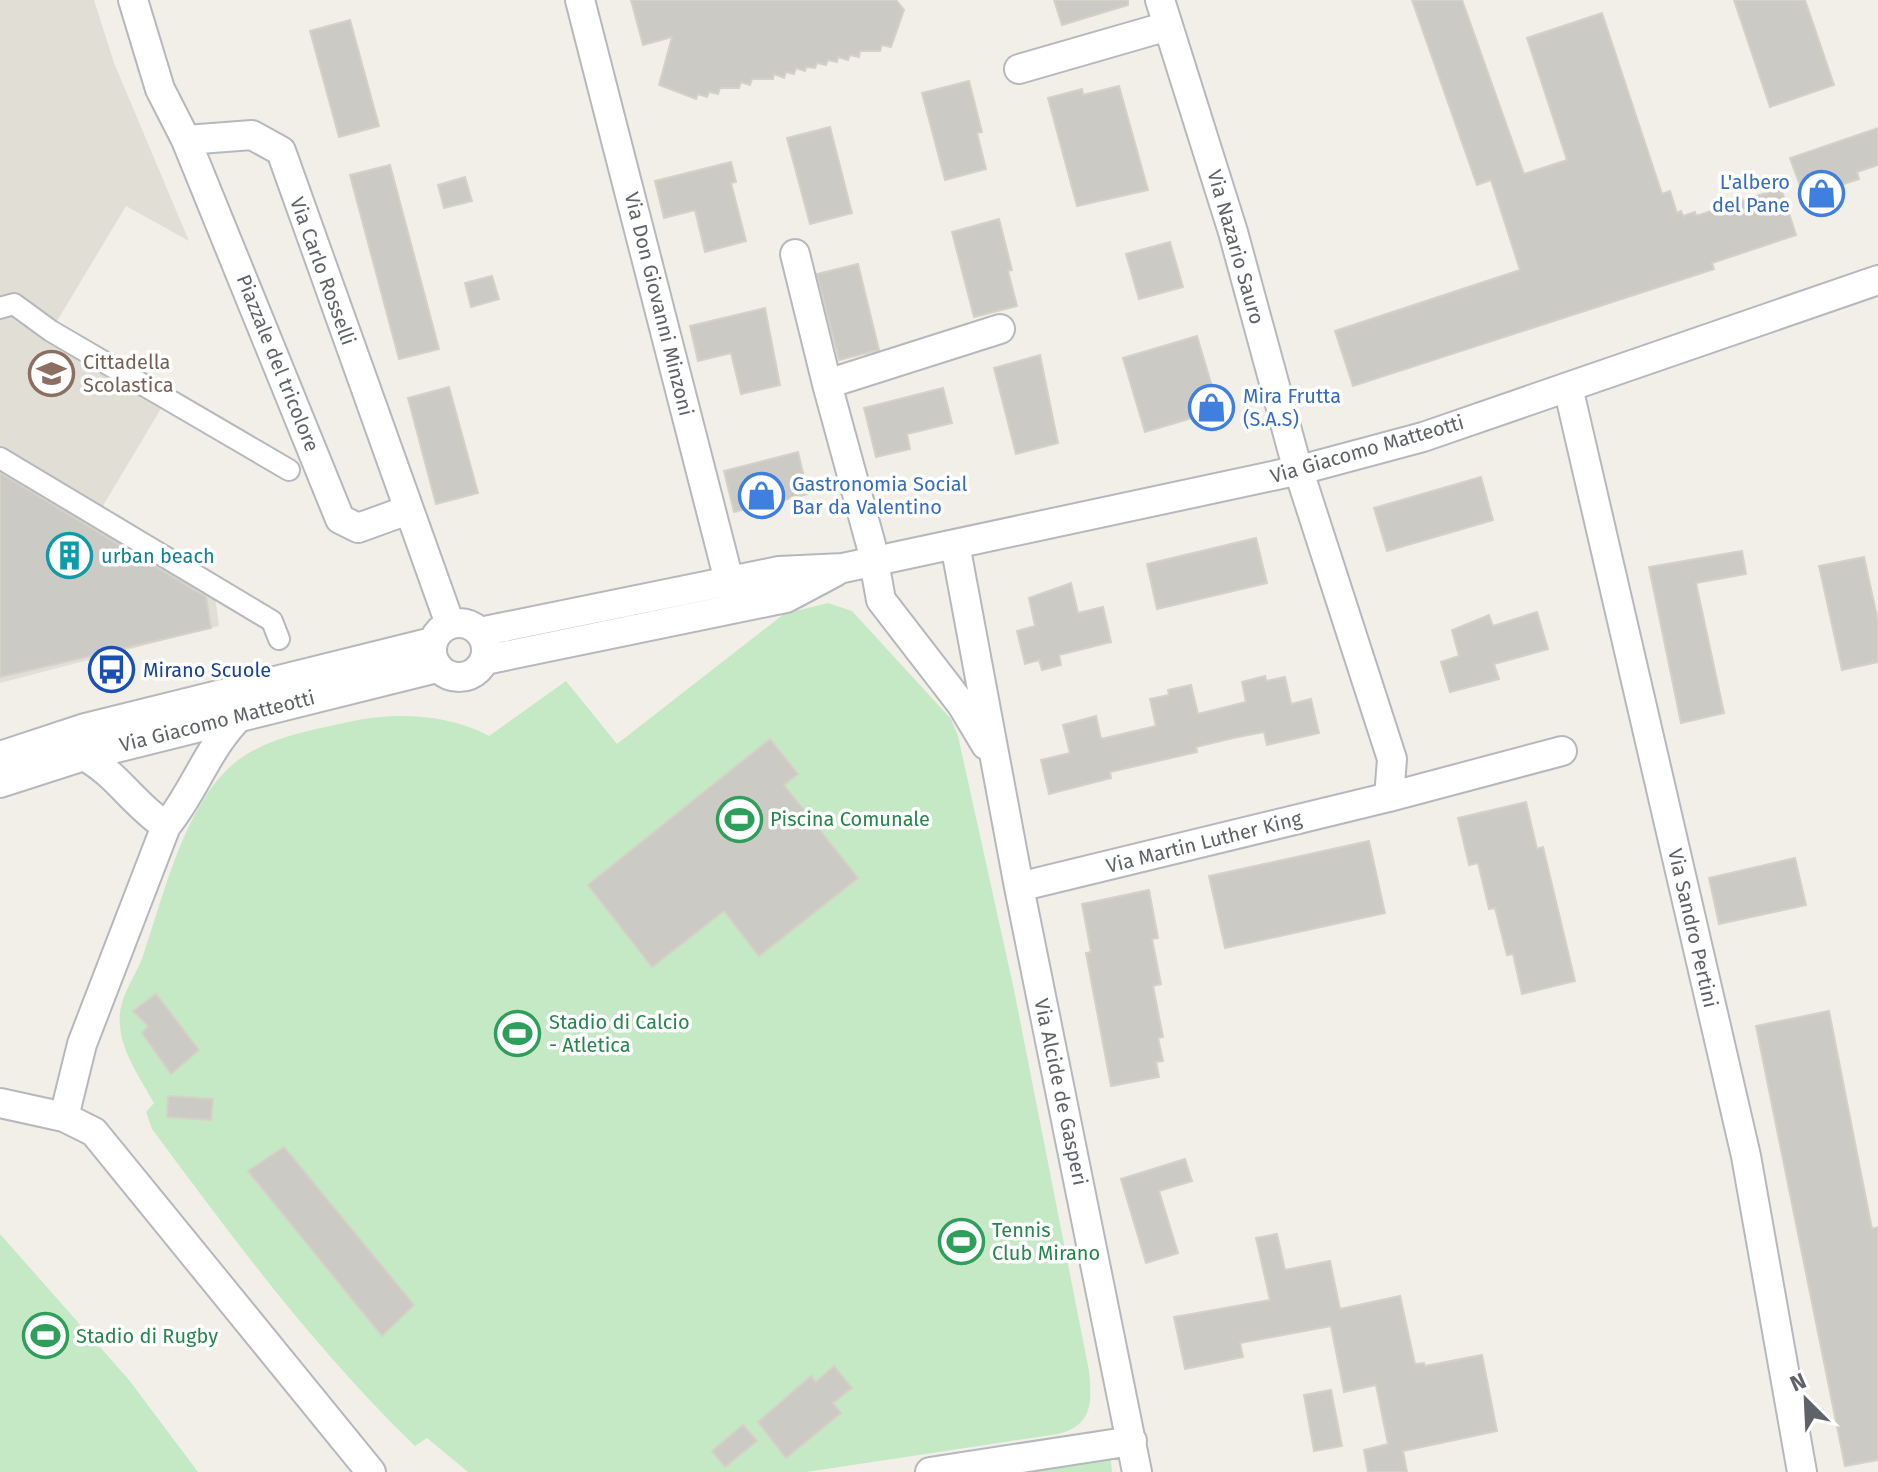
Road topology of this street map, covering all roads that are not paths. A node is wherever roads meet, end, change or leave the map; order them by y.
1 (133, 0) edge
2 (580, 0) edge
3 (1164, 13) edge
4 (1019, 69) dead end
5 (186, 140) junction
6 (795, 254) dead end
7 (1878, 280) edge
8 (0, 308) edge
9 (1000, 329) dead end
10 (827, 384) junction
11 (1568, 387) junction
12 (0, 458) edge
13 (289, 470) dead end
14 (1300, 470) junction
15 (408, 510) junction
16 (955, 544) junction
17 (873, 561) junction
18 (733, 594) junction
19 (279, 639) dead end
20 (440, 645) junction
21 (482, 646) junction
22 (241, 715) junction
23 (1562, 751) dead end
24 (0, 756) edge
25 (84, 756) junction
26 (994, 760) junction
27 (0, 783) edge
28 (1389, 797) junction
29 (166, 826) junction
30 (1019, 887) junction
31 (0, 1103) edge
32 (64, 1117) junction
33 (1132, 1441) junction
34 (371, 1472) edge
35 (930, 1472) edge
36 (1137, 1472) edge
37 (1802, 1472) edge

1 - 5 street
2 - 18 street, Via Don Giovanni Minzoni
3 - 4 street, Via Nazario Sauro
3 - 14 street, Via Nazario Sauro
5 - 15 street, Via Carlo Rosselli
5 - 15 street, Piazzale del tricolore
6 - 10 street, Via Alcide de Gasperi
7 - 11 street, Via Giacomo Matteotti
8 - 13 street
9 - 10 street
10 - 17 street, Via Alcide de Gasperi
11 - 14 street, Via Giacomo Matteotti
11 - 37 street, Via Sandro Pertini
12 - 19 street
14 - 16 street, Via Giacomo Matteotti
14 - 28 street
15 - 20 street, Via Carlo Rosselli
16 - 17 street, Via Giacomo Matteotti
16 - 26 street, Via Alcide de Gasperi
17 - 18 street, Via Giacomo Matteotti
17 - 26 street, Via Alcide de Gasperi
18 - 21 street, Via Giacomo Matteotti
20 - 21 street, Via Giacomo Matteotti
20 - 21 street, Via Giacomo Matteotti
20 - 22 street, Via Giacomo Matteotti
20 - 24 street, Via Giacomo Matteotti
22 - 25 street, Via Giacomo Matteotti
22 - 29 street
23 - 28 street, Via Martin Luther King
25 - 27 street, Via Giacomo Matteotti
25 - 29 street
26 - 30 street, Via Alcide de Gasperi
28 - 30 street, Via Martin Luther King
29 - 32 street
30 - 33 street, Via Alcide de Gasperi
31 - 32 street
32 - 34 street
33 - 35 street
33 - 36 street, Via Alcide de Gasperi

